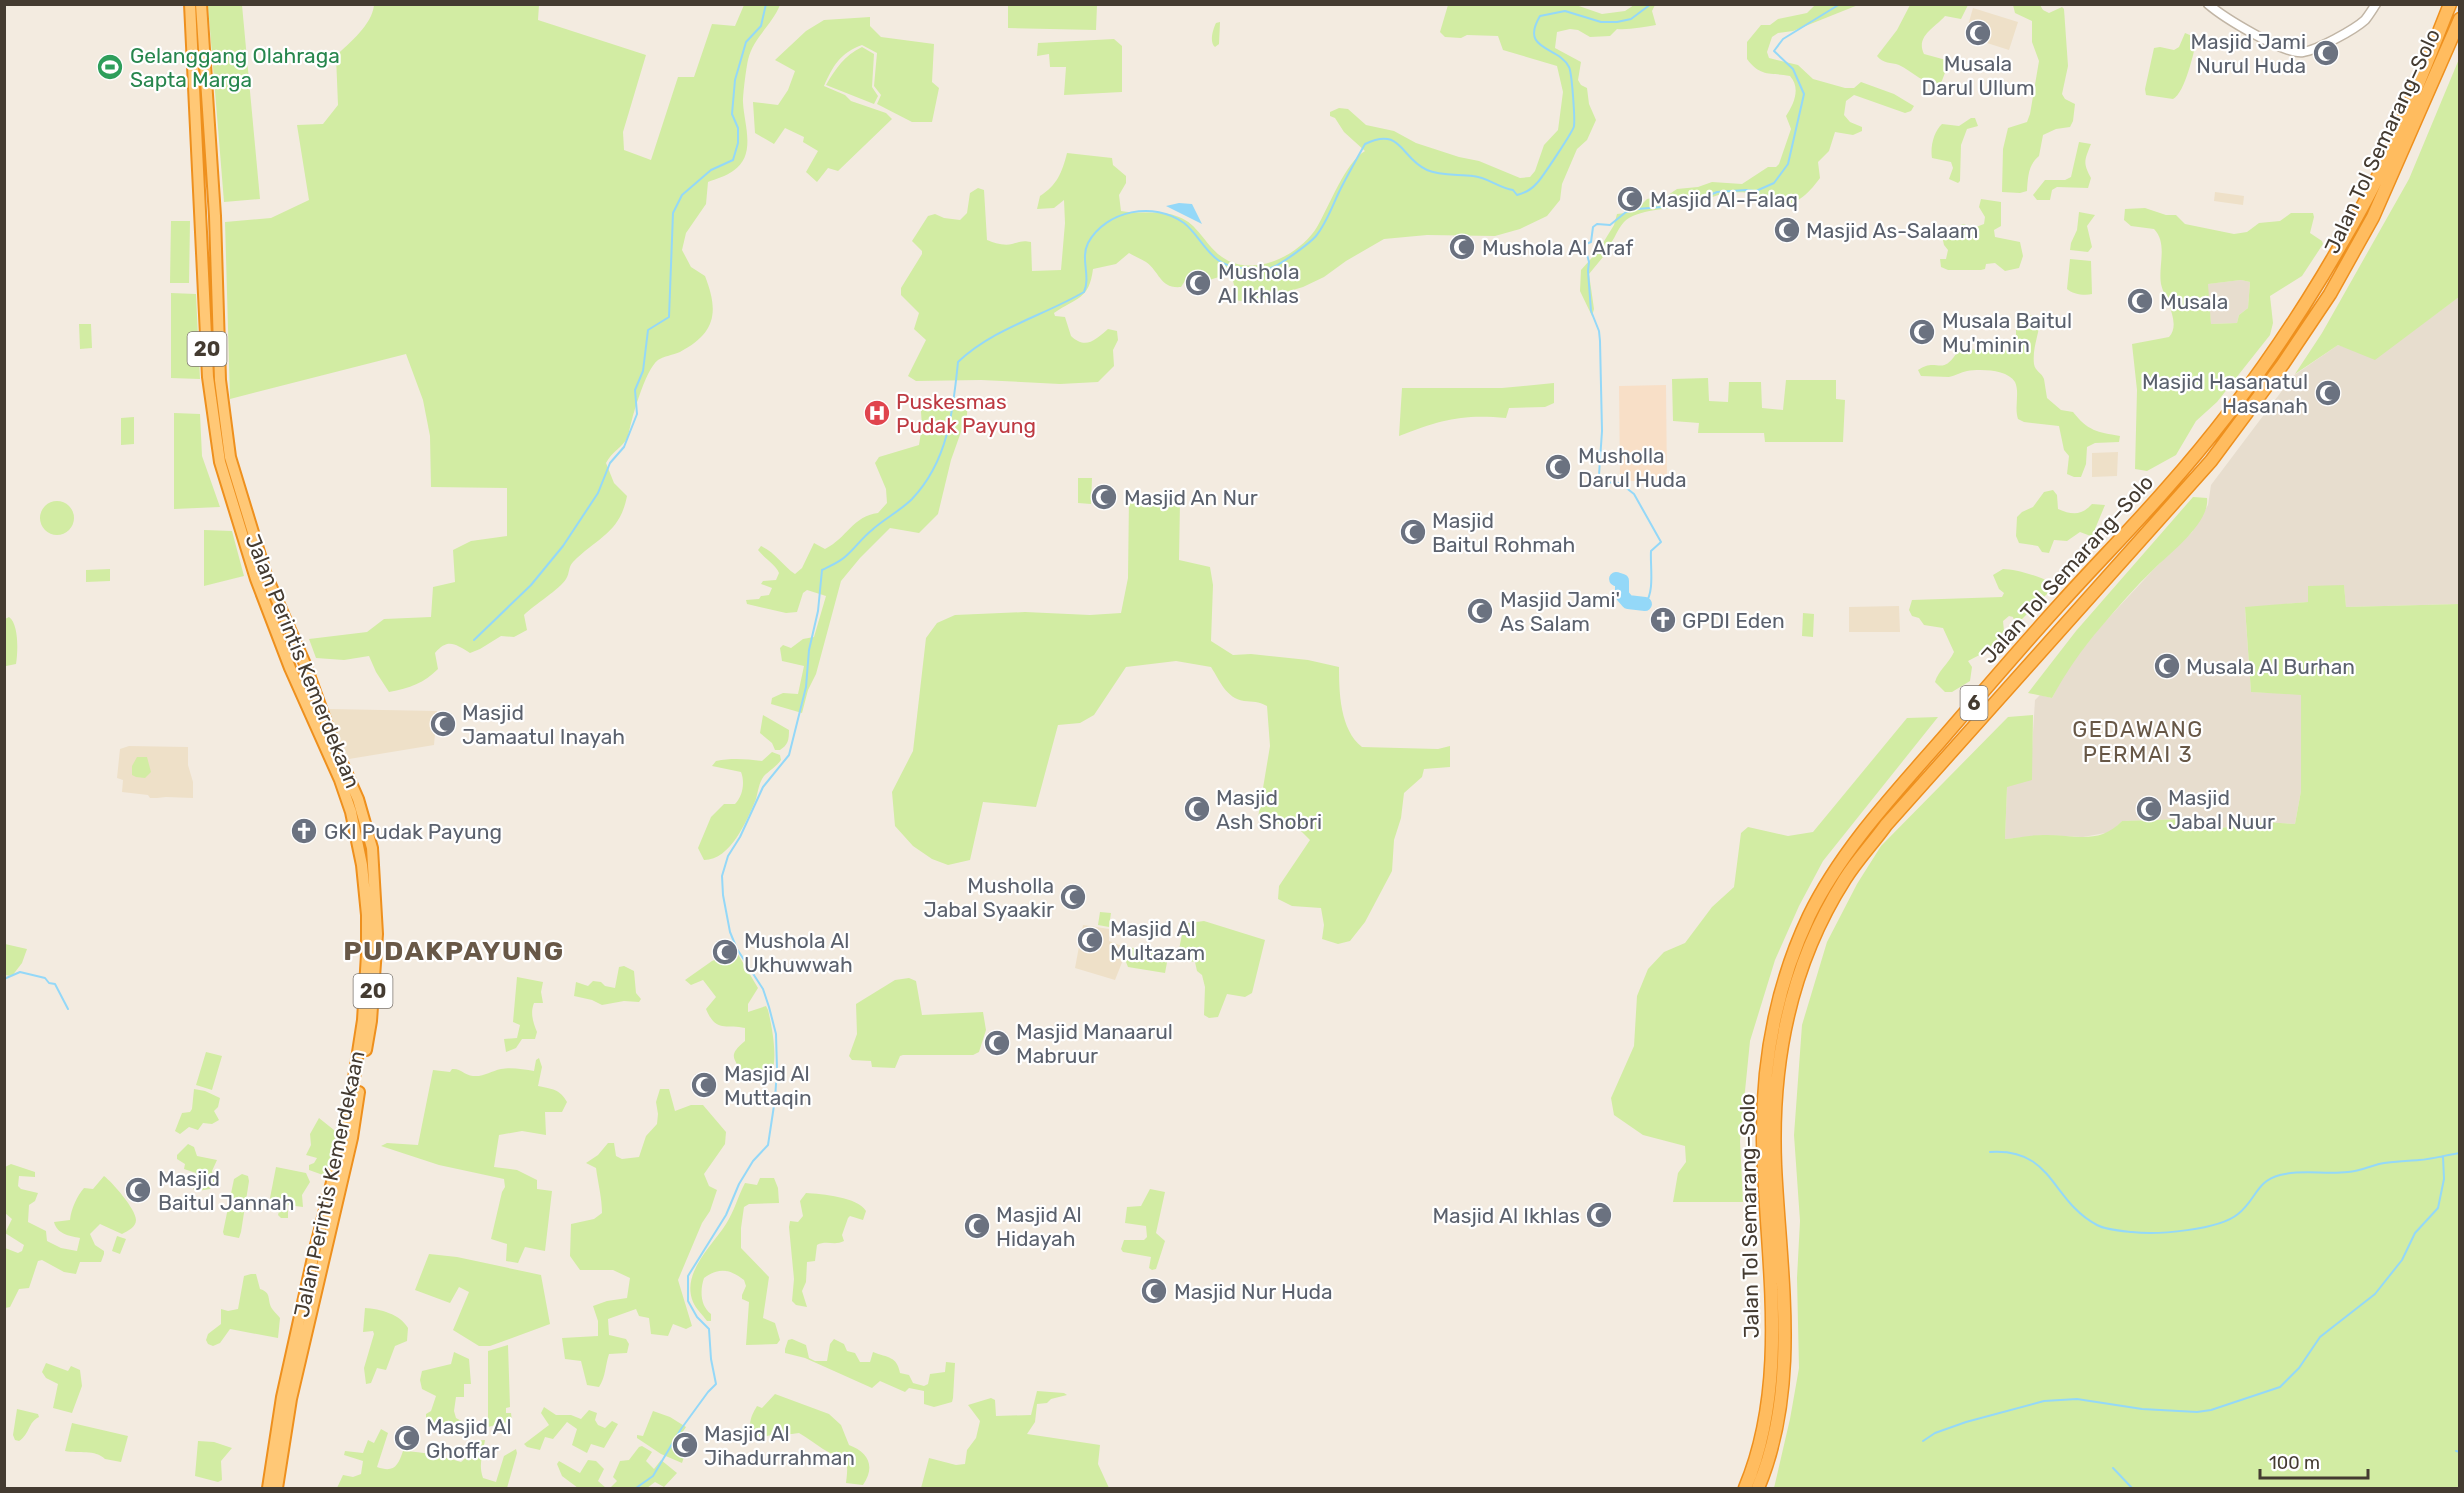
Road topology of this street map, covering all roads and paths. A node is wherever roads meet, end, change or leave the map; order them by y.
1 (190, 4) edge
2 (201, 4) edge
3 (2208, 4) edge
4 (2376, 4) edge
5 (2450, 4) edge
6 (2460, 19) edge
7 (198, 43) junction
8 (233, 490) junction
9 (268, 1488) edge
10 (277, 1488) edge
11 (1744, 1488) edge
12 (1758, 1488) edge

1 - 7 highway, Jalan Perintis Kemerdekaan / 20
2 - 7 highway, Jalan Perintis Kemerdekaan / 20
3 - 4 street
5 - 11 highway, Jalan Tol Semarang–Solo / 6
6 - 12 highway, Jalan Tol Semarang–Solo / 6
7 - 8 highway, Jalan Perintis Kemerdekaan / 20
8 - 9 highway, Jalan Perintis Kemerdekaan / 20
8 - 10 highway, Jalan Perintis Kemerdekaan / 20

